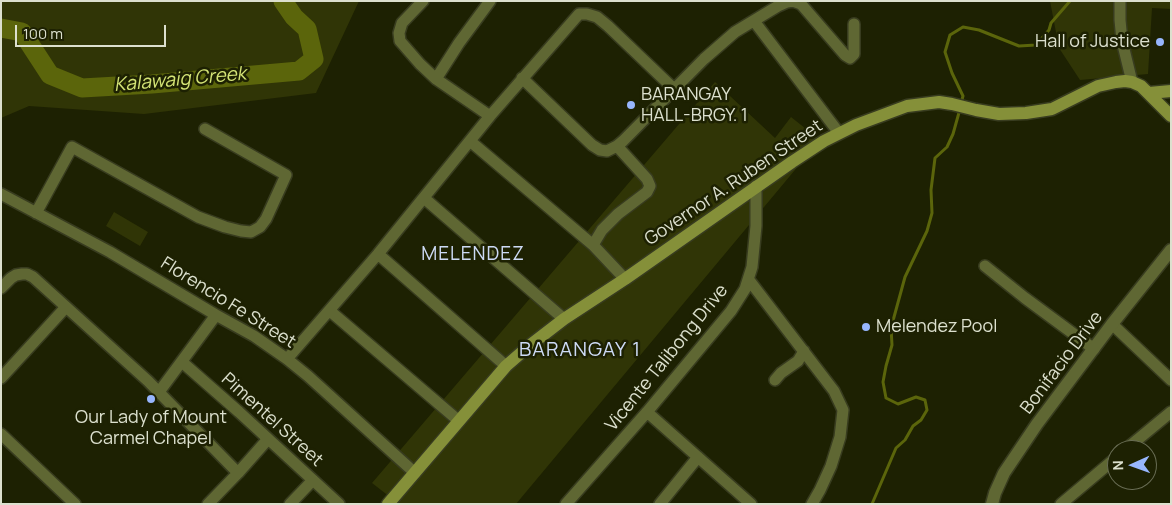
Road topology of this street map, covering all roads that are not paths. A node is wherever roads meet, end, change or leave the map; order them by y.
1 (423, 1) edge
2 (490, 1) edge
3 (1120, 1) edge
4 (754, 21) junction
5 (854, 24) dead end
6 (522, 78) junction
7 (436, 79) junction
8 (1132, 82) junction
9 (674, 89) junction
10 (1171, 91) edge
11 (1149, 93) junction
12 (490, 116) junction
13 (1171, 116) edge
14 (205, 129) dead end
15 (840, 133) junction
16 (470, 141) junction
17 (617, 146) junction
18 (756, 186) junction
19 (1, 194) edge
20 (424, 198) junction
21 (36, 213) junction
22 (594, 245) junction
23 (1171, 250) edge
24 (378, 254) junction
25 (986, 266) dead end
26 (625, 279) junction
27 (749, 280) junction
28 (1, 288) edge
29 (66, 307) junction
30 (330, 311) junction
31 (216, 315) junction
32 (564, 319) junction
33 (1112, 324) junction
34 (1094, 349) junction
35 (804, 351) junction
36 (287, 359) junction
37 (182, 362) junction
38 (506, 366) junction
39 (1, 378) edge
40 (775, 380) dead end
41 (1171, 380) edge
42 (160, 392) junction
43 (647, 412) junction
44 (1171, 412) edge
45 (458, 421) junction
46 (1, 434) edge
47 (268, 439) junction
48 (1137, 440) edge
49 (698, 457) junction
50 (1107, 465) edge
51 (238, 473) junction
52 (415, 473) junction
53 (313, 480) junction
54 (75, 504) edge
55 (208, 504) edge
56 (290, 504) edge
57 (339, 504) edge
58 (388, 504) edge
59 (566, 504) edge
60 (660, 504) edge
61 (751, 504) edge
62 (812, 504) edge
63 (992, 504) edge
64 (1061, 504) edge

1 - 7 street
2 - 7 street
3 - 8 street
4 - 5 street
4 - 9 street
4 - 15 street
6 - 9 street
6 - 12 street
6 - 17 street
7 - 12 street
8 - 11 main road
8 - 15 main road, Governor A. Ruben Street
9 - 17 street
10 - 11 main road
11 - 13 main road
12 - 16 street
14 - 21 street
15 - 18 main road, Governor A. Ruben Street
16 - 20 street
16 - 22 street
17 - 22 street
18 - 26 main road, Governor A. Ruben Street
18 - 27 street, Vicente Talibong Drive
19 - 21 street, Florencio Fe Street
20 - 24 street
20 - 32 street
21 - 31 street, Florencio Fe Street
22 - 26 street
23 - 33 street, Bonifacio Drive
24 - 30 street
24 - 38 street
25 - 34 street
26 - 32 main road, Governor A. Ruben Street
27 - 35 street
27 - 43 street, Vicente Talibong Drive
28 - 29 street
29 - 39 street
29 - 42 street
30 - 36 street
30 - 45 street
31 - 36 street, Florencio Fe Street
31 - 37 street
32 - 38 main road, Governor A. Ruben Street
33 - 34 street, Bonifacio Drive
33 - 41 street
34 - 63 street, Bonifacio Drive
35 - 40 street
35 - 62 street
36 - 52 street, Florencio Fe Street
37 - 42 street
37 - 47 street, Pimentel Street
38 - 45 main road, Governor A. Ruben Street
42 - 51 street
43 - 49 street
43 - 59 street, Vicente Talibong Drive
44 - 48 street
45 - 52 main road, Governor A. Ruben Street
46 - 54 street
47 - 51 street
47 - 53 street, Pimentel Street
49 - 60 street
49 - 61 street
50 - 64 street
51 - 55 street
52 - 58 main road, Governor A. Ruben Street
53 - 56 street
53 - 57 street, Pimentel Street

